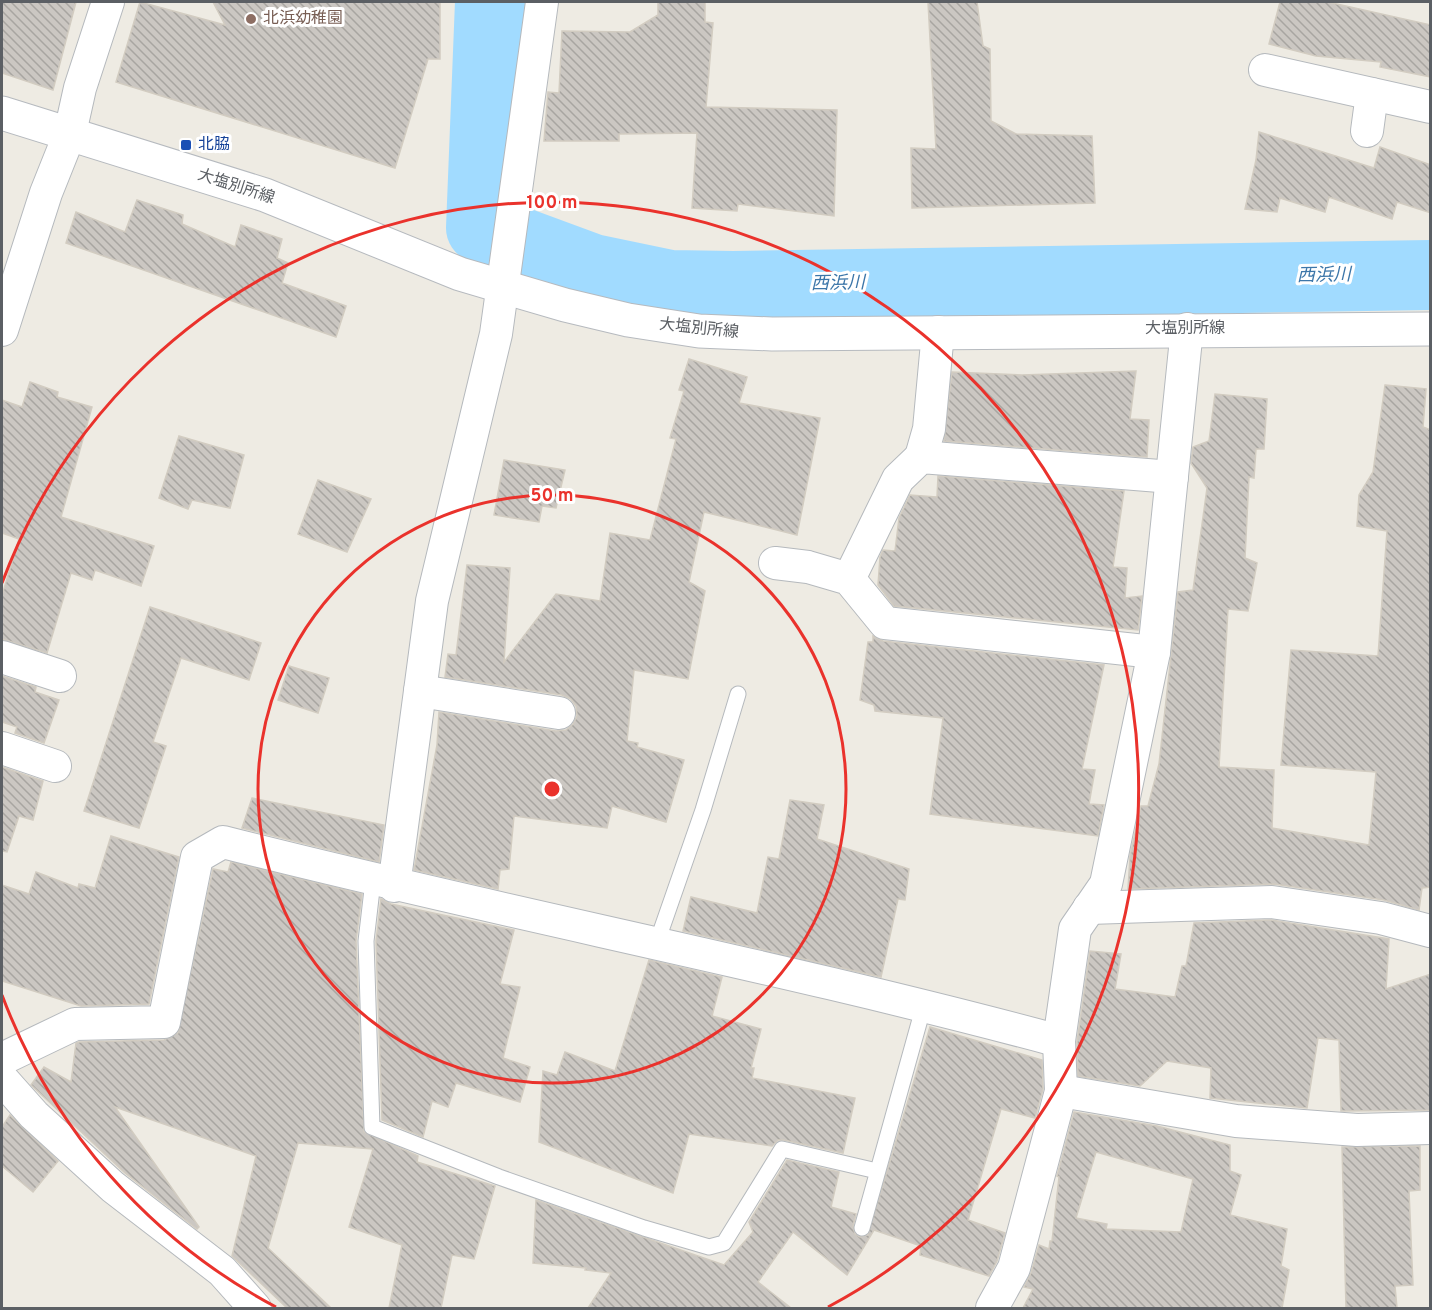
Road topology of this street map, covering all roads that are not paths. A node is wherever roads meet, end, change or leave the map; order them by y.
1 (108, 2) edge
2 (542, 2) edge
3 (1265, 70) dead end
4 (1372, 94) junction
5 (1431, 107) edge
6 (2, 113) edge
7 (1367, 131) dead end
8 (70, 133) junction
9 (505, 275) junction
10 (1187, 329) junction
11 (1431, 329) edge
12 (2, 330) edge
13 (938, 332) junction
14 (921, 457) junction
15 (1172, 477) junction
16 (774, 567) dead end
17 (849, 579) junction
18 (1154, 652) junction
19 (2, 657) edge
20 (60, 676) dead end
21 (420, 691) junction
22 (738, 694) dead end
23 (559, 713) dead end
24 (2, 748) edge
25 (55, 766) dead end
26 (384, 883) junction
27 (1089, 908) junction
28 (1431, 931) edge
29 (656, 945) junction
30 (924, 1005) junction
31 (1059, 1041) junction
32 (2, 1059) edge
33 (2, 1079) edge
34 (1061, 1091) junction
35 (1431, 1128) edge
36 (878, 1171) junction
37 (862, 1228) dead end
38 (255, 1308) edge
39 (992, 1308) edge

1 - 8 street
2 - 9 street
3 - 4 street
4 - 5 street
4 - 7 street
6 - 8 main road, 大塩別所線
8 - 9 main road, 大塩別所線
8 - 12 street
9 - 13 main road, 大塩別所線
9 - 21 street
10 - 11 main road, 大塩別所線
10 - 13 main road, 大塩別所線
10 - 15 street
13 - 14 street
14 - 15 street
14 - 17 street
15 - 18 street
16 - 17 street
17 - 18 street
18 - 27 street
19 - 20 street
21 - 23 street
21 - 26 street
22 - 29 lane
24 - 25 street
26 - 29 street
26 - 32 street
26 - 36 lane
27 - 28 street
27 - 31 street
29 - 30 street
30 - 31 street
30 - 36 lane
31 - 34 street
33 - 38 street
34 - 35 street
34 - 39 street
36 - 37 lane

